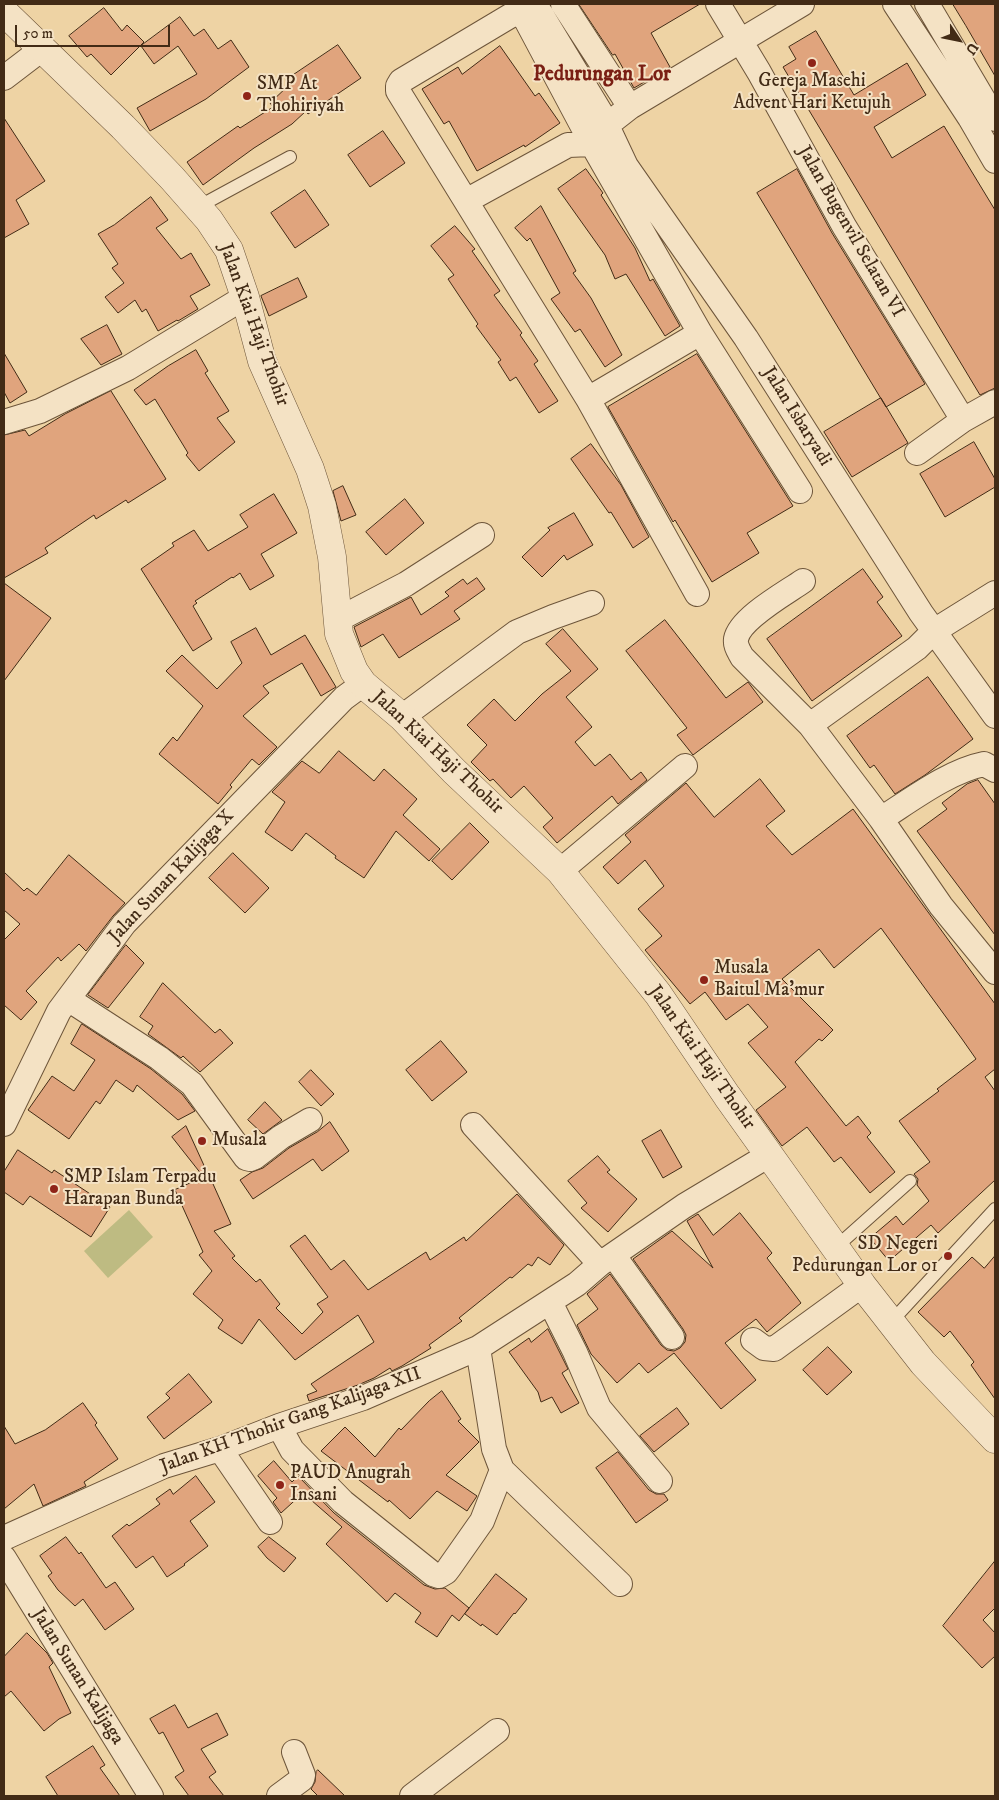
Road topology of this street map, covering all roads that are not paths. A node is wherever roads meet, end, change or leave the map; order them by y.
1 (535, 4) edge
2 (563, 4) edge
3 (718, 4) edge
4 (802, 4) edge
5 (895, 4) edge
6 (927, 4) edge
7 (4, 12) edge
8 (740, 41) junction
9 (42, 49) junction
10 (4, 78) edge
11 (630, 107) junction
12 (987, 110) edge
13 (599, 129) junction
14 (290, 157) dead end
15 (995, 161) edge
16 (466, 201) junction
17 (198, 207) junction
18 (245, 297) junction
19 (700, 333) junction
20 (588, 400) junction
21 (995, 402) edge
22 (964, 420) junction
23 (4, 422) edge
24 (917, 453) dead end
25 (800, 491) dead end
26 (482, 535) dead end
27 (803, 581) dead end
28 (995, 593) edge
29 (697, 594) dead end
30 (592, 603) dead end
31 (337, 620) junction
32 (934, 631) junction
33 (363, 684) junction
34 (402, 716) junction
35 (995, 716) edge
36 (810, 725) junction
37 (685, 766) dead end
38 (995, 770) edge
39 (881, 819) junction
40 (560, 870) junction
41 (995, 972) edge
42 (68, 999) junction
43 (310, 1120) dead end
44 (4, 1124) edge
45 (473, 1126) dead end
46 (769, 1155) junction
47 (910, 1181) dead end
48 (995, 1209) edge
49 (835, 1248) junction
50 (607, 1260) junction
51 (862, 1285) junction
52 (550, 1302) junction
53 (891, 1322) junction
54 (672, 1337) dead end
55 (753, 1340) dead end
56 (478, 1348) junction
57 (279, 1426) junction
58 (995, 1439) edge
59 (220, 1449) junction
60 (502, 1470) junction
61 (660, 1481) dead end
62 (270, 1522) dead end
63 (4, 1538) edge
64 (4, 1558) edge
65 (620, 1584) dead end
66 (497, 1731) dead end
67 (294, 1752) dead end
68 (151, 1796) edge
69 (279, 1796) edge
70 (412, 1796) edge

1 - 13 street
2 - 11 street
3 - 8 street, Jalan Bugenvil Selatan VI
4 - 8 street
5 - 12 street
6 - 12 street
7 - 9 street, Jalan Kiai Haji Thohir
8 - 11 street
8 - 22 street, Jalan Bugenvil Selatan VI
9 - 10 street
9 - 17 street, Jalan Kiai Haji Thohir
11 - 13 street
12 - 15 street
13 - 16 street
13 - 16 street
13 - 19 street
13 - 32 street, Jalan Isbaryadi
14 - 17 lane
16 - 20 street
17 - 18 street, Jalan Kiai Haji Thohir
18 - 23 street
18 - 31 street, Jalan Kiai Haji Thohir
19 - 20 street
19 - 25 street
20 - 29 street
21 - 22 street
22 - 24 street
26 - 31 street
27 - 36 street
28 - 32 street
30 - 34 street
31 - 33 street, Jalan Kiai Haji Thohir
32 - 35 street, Jalan Isbaryadi
32 - 36 street
33 - 34 street, Jalan Kiai Haji Thohir
33 - 42 street, Jalan Sunan Kalijaga X
34 - 40 street, Jalan Kiai Haji Thohir
36 - 39 street
37 - 40 street
38 - 39 street
39 - 41 street
40 - 46 street, Jalan Kiai Haji Thohir
42 - 43 street
42 - 44 street, Jalan Sunan Kalijaga X
45 - 50 street
46 - 49 street, Jalan Kiai Haji Thohir
46 - 50 street, Jalan KH Thohir Gang Kalijaga XII
47 - 49 lane
48 - 53 lane
49 - 51 street, Jalan Kiai Haji Thohir
50 - 52 street, Jalan KH Thohir Gang Kalijaga XII
50 - 54 street
51 - 53 street, Jalan Kiai Haji Thohir
51 - 55 street
52 - 56 street, Jalan KH Thohir Gang Kalijaga XII
52 - 61 street
53 - 58 street, Jalan Kiai Haji Thohir
56 - 57 street, Jalan KH Thohir Gang Kalijaga XII
56 - 60 street
57 - 59 street, Jalan KH Thohir Gang Kalijaga XII
57 - 60 street
59 - 62 street
59 - 63 street, Jalan KH Thohir Gang Kalijaga XII
60 - 65 street
64 - 68 street, Jalan Sunan Kalijaga
66 - 70 street
67 - 69 street

